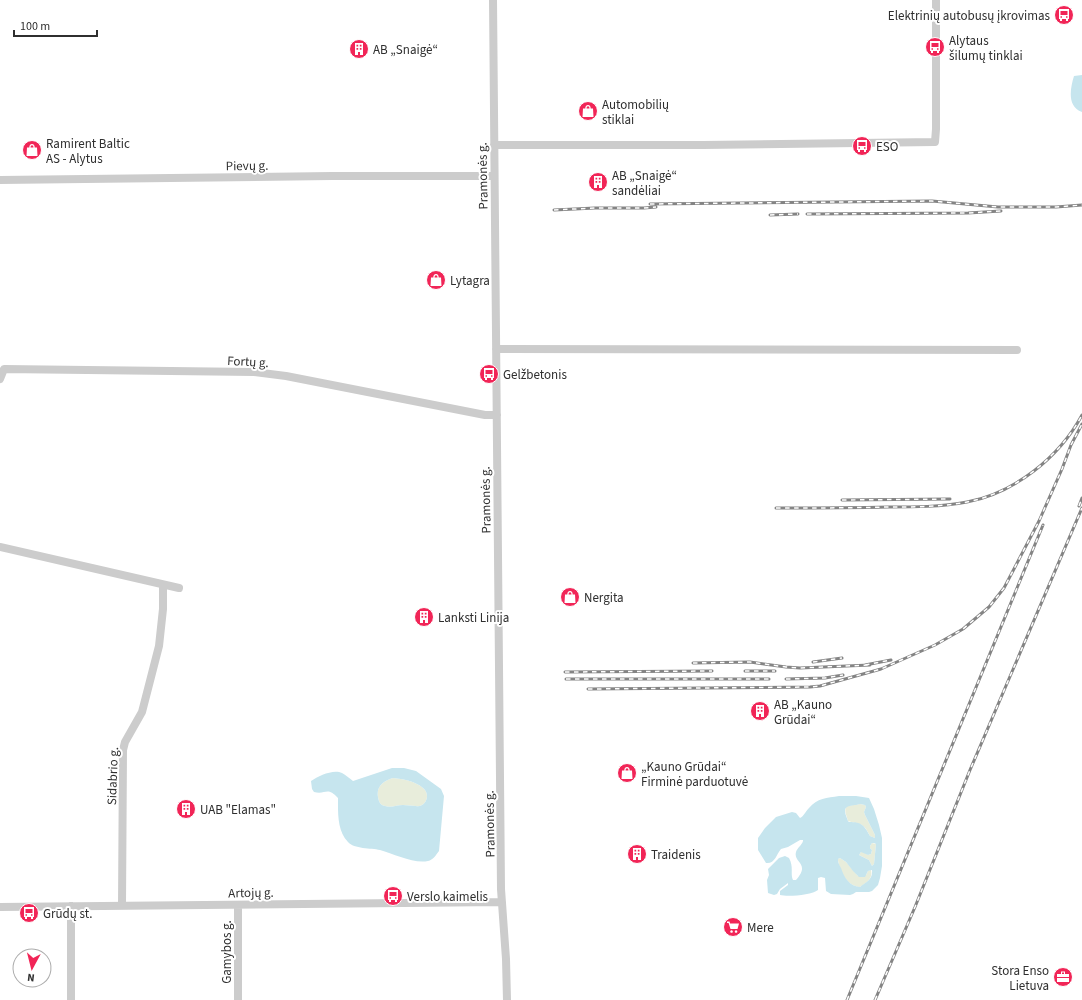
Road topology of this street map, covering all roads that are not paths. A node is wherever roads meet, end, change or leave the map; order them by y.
1 (493, 0) edge
2 (936, 0) edge
3 (494, 145) junction
4 (494, 176) junction
5 (0, 180) edge
6 (496, 349) junction
7 (1017, 350) dead end
8 (0, 379) edge
9 (497, 415) junction
10 (0, 547) edge
11 (161, 584) junction
12 (179, 588) dead end
13 (502, 902) junction
14 (238, 905) junction
15 (71, 906) junction
16 (122, 906) junction
17 (0, 907) edge
18 (71, 1000) edge
19 (238, 1000) edge
20 (507, 1000) edge

1 - 3 street, Pramonės g.
2 - 3 street
3 - 4 street, Pramonės g.
4 - 5 street, Pievų g.
4 - 6 street, Pramonės g.
6 - 7 street
6 - 9 street, Pramonės g.
8 - 9 street, Fortų g.
9 - 13 street, Pramonės g.
10 - 11 street
11 - 12 street
11 - 16 street, Sidabrio g.
13 - 14 street, Artojų g.
13 - 20 street, Pramonės g.
14 - 16 street, Artojų g.
14 - 19 street, Gamybos g.
15 - 16 street, Artojų g.
15 - 17 street, Artojų g.
15 - 18 street

